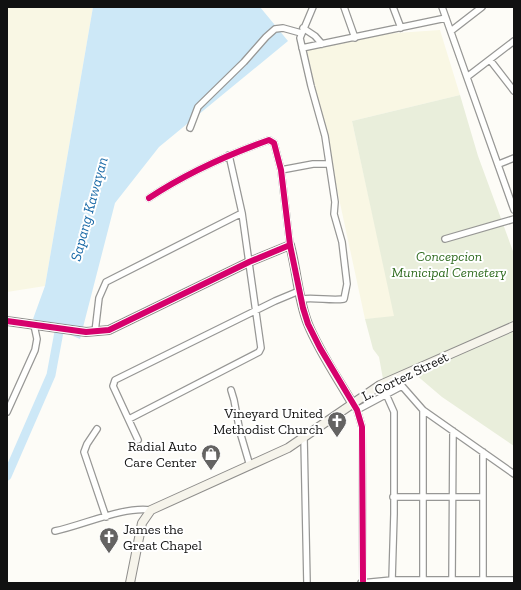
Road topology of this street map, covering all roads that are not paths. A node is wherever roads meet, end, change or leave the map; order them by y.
1 (313, 7) edge
2 (344, 7) edge
3 (393, 7) edge
4 (442, 7) edge
5 (482, 7) edge
6 (446, 18) junction
7 (401, 28) junction
8 (302, 31) junction
9 (450, 32) junction
10 (355, 38) junction
11 (514, 41) edge
12 (322, 44) junction
13 (302, 48) junction
14 (490, 60) junction
15 (467, 77) junction
16 (514, 90) edge
17 (190, 128) dead end
18 (229, 155) junction
19 (514, 158) edge
20 (329, 164) junction
21 (499, 164) junction
22 (281, 170) junction
23 (149, 198) dead end
24 (514, 209) edge
25 (242, 213) junction
26 (514, 219) edge
27 (445, 239) dead end
28 (290, 245) junction
29 (249, 262) junction
30 (300, 295) junction
31 (255, 312) junction
32 (7, 320) edge
33 (37, 325) junction
34 (514, 326) edge
35 (95, 332) junction
36 (398, 377) junction
37 (402, 386) junction
38 (231, 390) dead end
39 (386, 394) junction
40 (352, 403) junction
41 (357, 410) junction
42 (423, 410) junction
43 (7, 412) edge
44 (129, 419) junction
45 (97, 429) dead end
46 (453, 431) junction
47 (304, 438) junction
48 (138, 440) dead end
49 (483, 452) junction
50 (250, 466) junction
51 (514, 474) edge
52 (451, 496) junction
53 (394, 497) junction
54 (422, 497) junction
55 (482, 497) junction
56 (151, 510) junction
57 (106, 517) junction
58 (55, 531) dead end
59 (392, 580) junction
60 (514, 580) edge
61 (424, 581) junction
62 (452, 581) junction
63 (362, 582) edge
64 (483, 582) edge
65 (130, 583) edge
66 (307, 583) edge

1 - 8 street
2 - 10 street
3 - 7 street
4 - 6 street
5 - 9 street
6 - 7 street
6 - 9 street
7 - 10 street
8 - 12 street
8 - 13 street
8 - 17 street
9 - 15 street
10 - 12 street
11 - 14 street
12 - 13 street
13 - 20 street
14 - 15 street
14 - 16 street
15 - 21 street
18 - 22 street
18 - 23 street
18 - 25 street
19 - 21 street
20 - 22 street
20 - 30 street
21 - 24 street
22 - 28 street
25 - 29 street
25 - 35 street
26 - 27 street
28 - 29 main road
28 - 30 main road
29 - 31 street
29 - 35 main road
30 - 31 street
30 - 40 main road
31 - 44 street
31 - 44 street
32 - 33 main road
33 - 35 main road
33 - 43 street
34 - 36 main road, L. Cortez Street
36 - 37 street
36 - 40 main road, L. Cortez Street
37 - 39 street
37 - 42 street
38 - 50 street
39 - 41 street
39 - 53 street
40 - 41 street
40 - 47 main road, L. Cortez Street
41 - 63 street
42 - 46 street
42 - 54 street
44 - 48 street
45 - 57 street
46 - 49 street
46 - 52 street
47 - 50 main road, L. Cortez Street
47 - 66 street
49 - 51 street
49 - 55 street
50 - 56 main road, L. Cortez Street
52 - 54 street
52 - 55 street
52 - 62 street
53 - 54 street
53 - 59 street
54 - 61 street
55 - 64 street
56 - 57 street
56 - 65 main road
57 - 58 street
59 - 61 street
59 - 63 street
60 - 64 street
61 - 62 street
62 - 64 street

